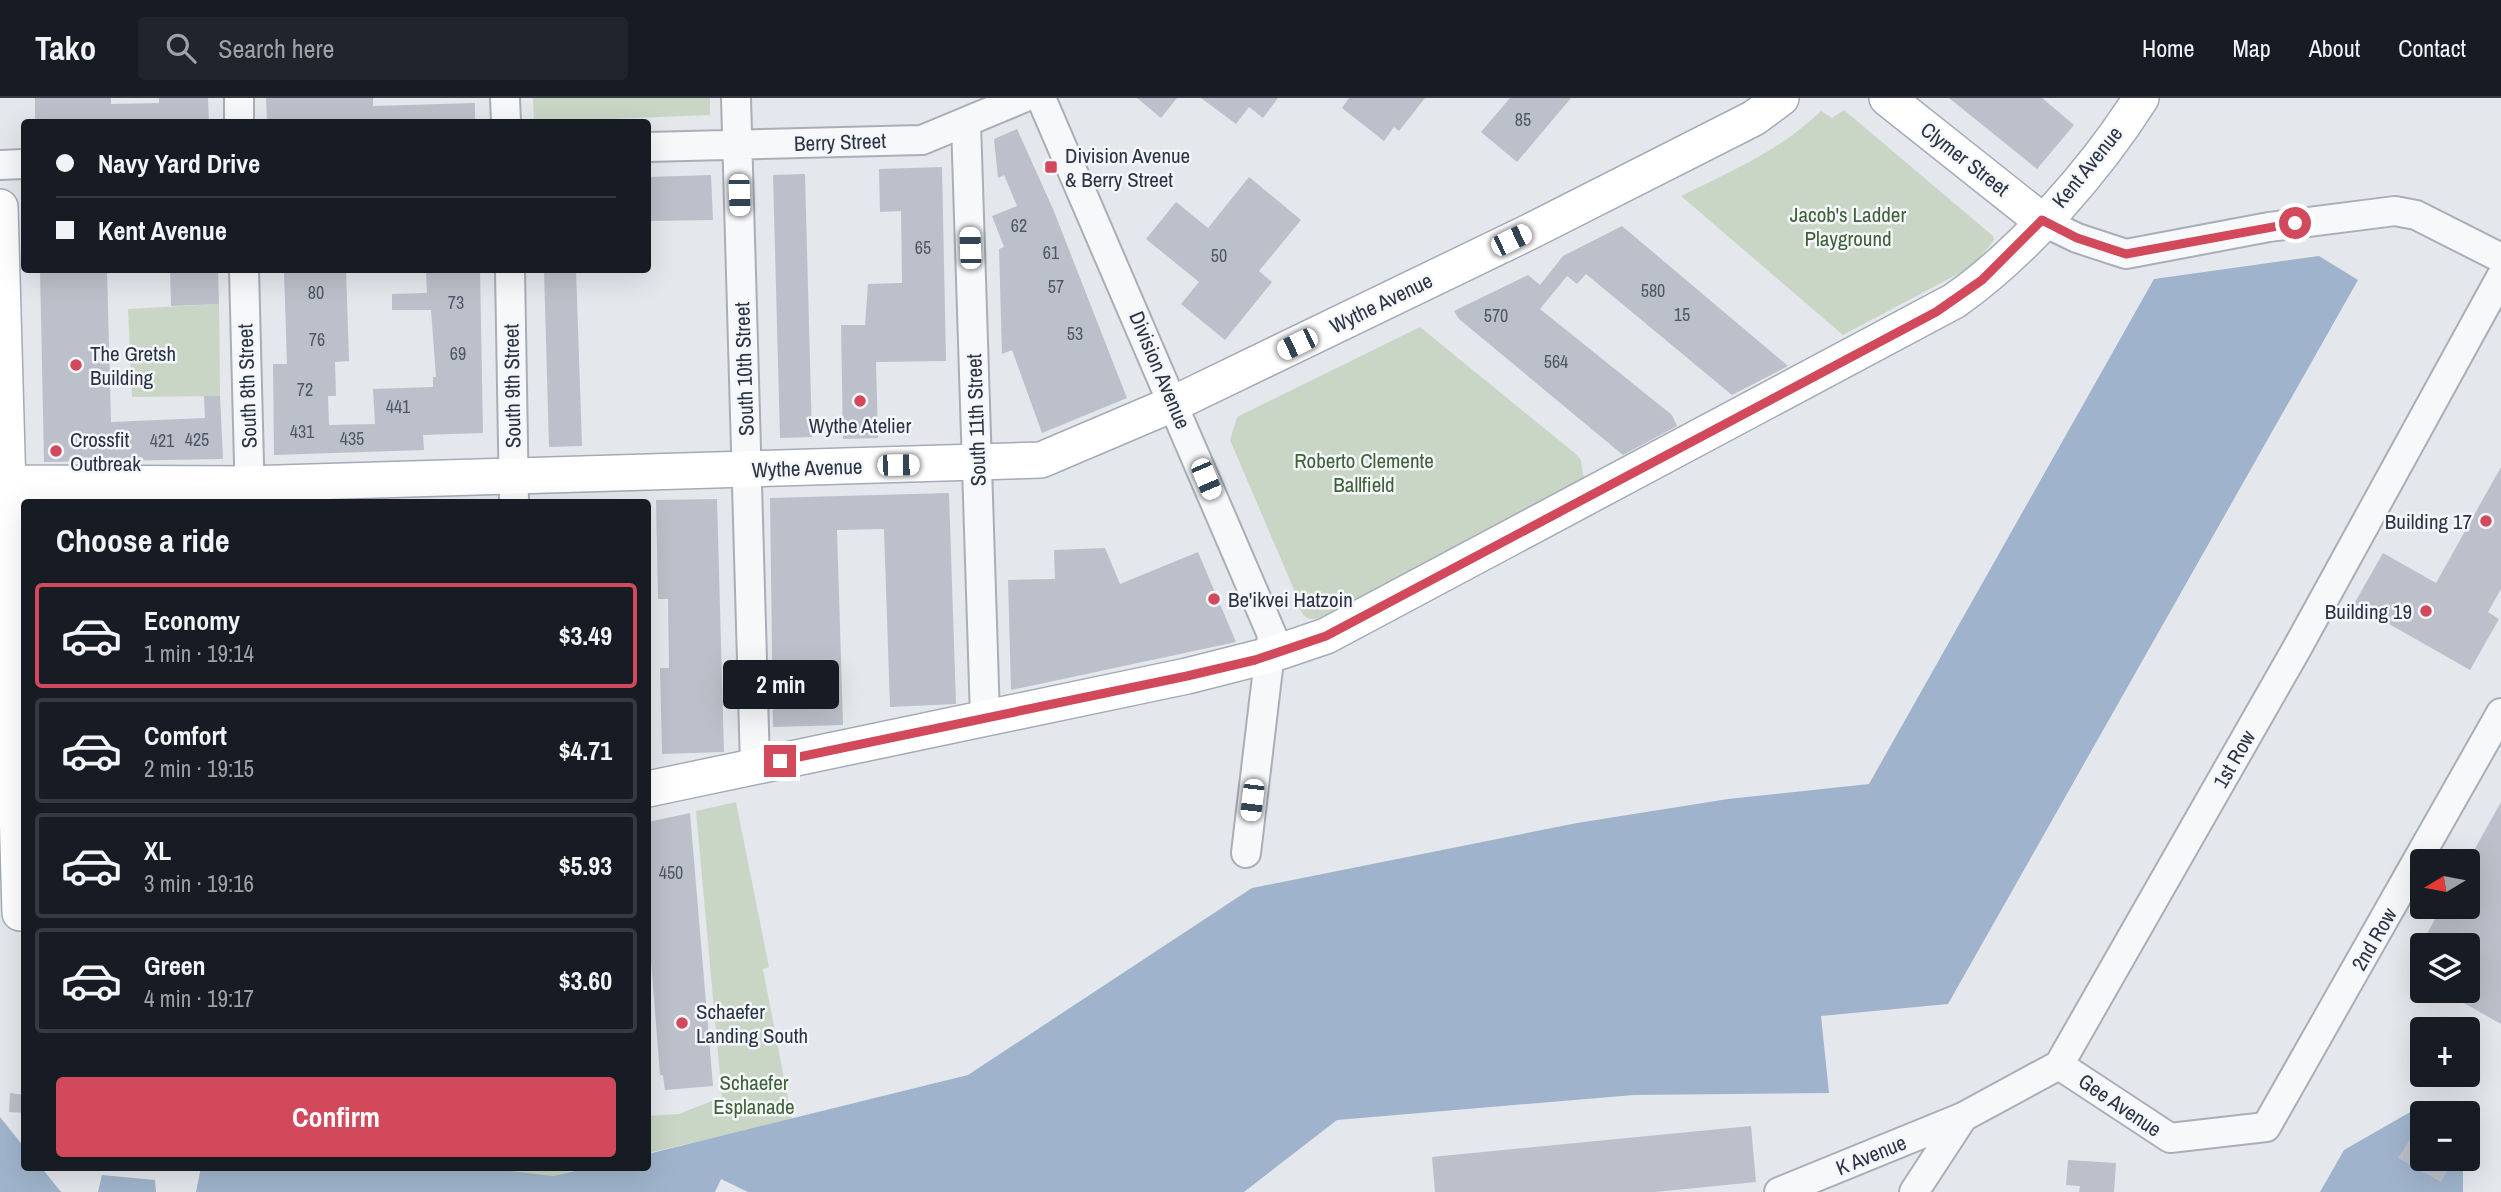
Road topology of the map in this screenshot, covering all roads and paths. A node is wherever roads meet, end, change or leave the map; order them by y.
1 (239, 98) edge
2 (505, 98) edge
3 (736, 98) edge
4 (1023, 98) edge
5 (1041, 98) edge
6 (1782, 98) edge
7 (1887, 98) edge
8 (2142, 99) edge
9 (239, 119) edge
10 (506, 119) edge
11 (966, 123) junction
12 (737, 145) junction
13 (651, 148) edge
14 (21, 164) edge
15 (0, 165) edge
16 (0, 207) edge
17 (2049, 225) junction
18 (2501, 258) edge
19 (244, 273) edge
20 (510, 273) edge
21 (2501, 277) edge
22 (1175, 403) junction
23 (978, 464) junction
24 (747, 469) junction
25 (4, 484) edge
26 (514, 489) edge
27 (249, 493) edge
28 (1270, 655) junction
29 (7, 704) edge
30 (2501, 713) edge
31 (985, 717) junction
32 (755, 766) junction
33 (651, 788) edge
34 (1246, 853) dead end
35 (15, 913) edge
36 (2059, 1065) junction
37 (1963, 1117) junction
38 (2266, 1127) joint
39 (1779, 1192) edge
40 (1914, 1192) edge

1 - 9 street
2 - 10 street
3 - 12 street, South 10th Street
4 - 11 street, Berry Street
5 - 22 street, Division Avenue
6 - 22 main road, Wythe Avenue
7 - 17 main road, Clymer Street
8 - 17 main road, Kent Avenue
11 - 12 street, Berry Street
11 - 23 street, South 11th Street
12 - 13 street, Berry Street
12 - 24 street, South 10th Street
14 - 15 street
16 - 25 main road
17 - 18 street
17 - 28 main road, Kent Avenue
19 - 27 street, South 8th Street
20 - 26 street, South 9th Street
21 - 36 street, 1st Row
22 - 23 main road, Wythe Avenue
22 - 28 street, Division Avenue
23 - 24 main road, Wythe Avenue
23 - 31 street, South 11th Street
24 - 26 main road, Wythe Avenue
24 - 32 street, South 10th Street
25 - 27 main road, Wythe Avenue
25 - 29 main road
26 - 27 main road, Wythe Avenue
28 - 31 main road, Kent Avenue
28 - 34 street, Division Avenue
29 - 35 main road
30 - 38 street, 2nd Row
31 - 32 main road, Kent Avenue
32 - 33 main road, Kent Avenue
36 - 37 street
36 - 38 street, Gee Avenue
37 - 39 street, K Avenue
37 - 40 street

